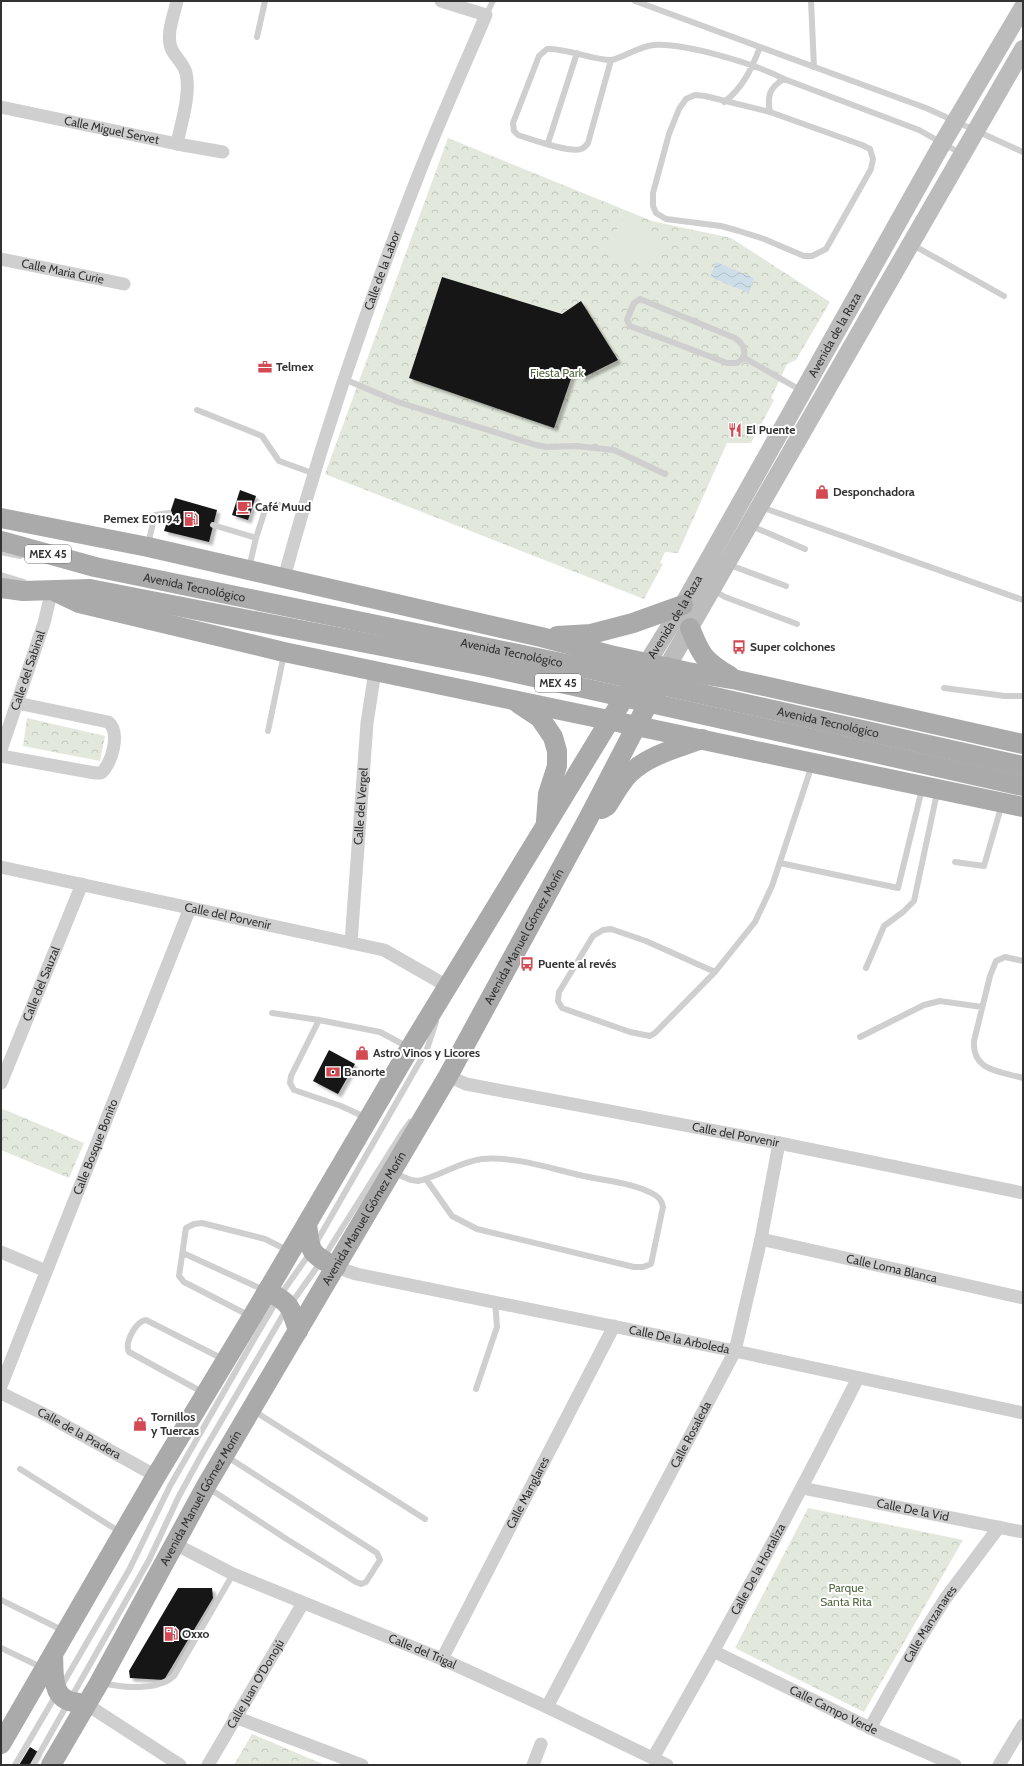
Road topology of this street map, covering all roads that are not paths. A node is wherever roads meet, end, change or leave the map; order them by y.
1 (177, 1) edge
2 (265, 1) edge
3 (441, 1) edge
4 (493, 1) edge
5 (635, 1) edge
6 (811, 1) edge
7 (649, 3) edge
8 (1023, 7) edge
9 (486, 15) junction
10 (257, 37) dead end
11 (760, 47) junction
12 (1023, 49) edge
13 (577, 53) junction
14 (611, 60) junction
15 (752, 66) junction
16 (814, 67) junction
17 (784, 79) junction
18 (724, 102) junction
19 (1, 107) edge
20 (770, 112) junction
21 (956, 121) junction
22 (975, 130) junction
23 (548, 143) junction
24 (177, 144) junction
25 (942, 144) junction
26 (223, 152) dead end
27 (1023, 152) edge
28 (962, 153) junction
29 (910, 243) junction
30 (1, 259) edge
31 (124, 284) dead end
32 (1004, 296) dead end
33 (743, 358) junction
34 (343, 378) junction
35 (811, 396) junction
36 (197, 410) dead end
37 (315, 474) junction
38 (665, 474) dead end
39 (752, 502) junction
40 (302, 511) junction
41 (169, 513) dead end
42 (1, 518) edge
43 (213, 525) dead end
44 (749, 525) junction
45 (256, 538) junction
46 (1, 541) edge
47 (148, 547) junction
48 (805, 549) dead end
49 (1, 552) edge
50 (27, 558) dead end
51 (54, 563) dead end
52 (726, 563) junction
53 (95, 567) junction
54 (248, 570) junction
55 (1, 575) edge
56 (284, 578) junction
57 (786, 586) dead end
58 (1, 588) edge
59 (712, 589) junction
60 (52, 590) junction
61 (1023, 600) edge
62 (683, 605) junction
63 (797, 624) dead end
64 (690, 628) junction
65 (541, 637) junction
66 (284, 652) junction
67 (610, 655) junction
68 (647, 663) junction
69 (667, 667) junction
70 (375, 671) junction
71 (688, 672) junction
72 (737, 680) junction
73 (944, 688) dead end
74 (1023, 696) edge
75 (514, 700) junction
76 (17, 702) junction
77 (600, 718) junction
78 (636, 725) junction
79 (268, 731) dead end
80 (671, 733) junction
81 (702, 739) junction
82 (1023, 744) edge
83 (1, 750) edge
84 (1, 756) edge
85 (812, 763) junction
86 (1023, 766) edge
87 (1023, 786) edge
88 (930, 787) junction
89 (1002, 803) junction
90 (1023, 807) edge
91 (588, 819) junction
92 (546, 825) junction
93 (955, 862) dead end
94 (780, 863) junction
95 (1, 867) edge
96 (82, 884) junction
97 (190, 908) junction
98 (351, 943) junction
99 (1023, 961) edge
100 (866, 968) dead end
101 (715, 972) junction
102 (447, 986) junction
103 (982, 1007) junction
104 (272, 1013) dead end
105 (319, 1020) junction
106 (860, 1037) dead end
107 (410, 1048) junction
108 (448, 1076) junction
109 (1023, 1078) edge
110 (1, 1083) edge
111 (420, 1110) dead end
112 (416, 1116) dead end
113 (368, 1118) junction
114 (779, 1143) junction
115 (392, 1172) junction
116 (426, 1179) junction
117 (1023, 1193) edge
118 (307, 1224) junction
119 (761, 1239) junction
120 (290, 1251) junction
121 (1, 1252) edge
122 (183, 1253) junction
123 (323, 1259) junction
124 (46, 1271) junction
125 (279, 1298) junction
126 (1023, 1298) edge
127 (495, 1302) junction
128 (252, 1317) junction
129 (614, 1326) junction
130 (298, 1331) junction
131 (735, 1350) junction
132 (226, 1361) junction
133 (858, 1378) junction
134 (1, 1386) edge
135 (476, 1389) dead end
136 (1, 1392) edge
137 (206, 1394) junction
138 (251, 1409) junction
139 (1023, 1413) edge
140 (224, 1455) junction
141 (20, 1469) dead end
142 (156, 1476) junction
143 (206, 1486) junction
144 (802, 1488) junction
145 (425, 1519) dead end
146 (999, 1527) junction
147 (1023, 1532) edge
148 (123, 1533) junction
149 (175, 1544) junction
150 (233, 1574) junction
151 (1, 1600) edge
152 (303, 1603) junction
153 (66, 1632) junction
154 (1, 1648) edge
155 (715, 1652) junction
156 (442, 1659) junction
157 (49, 1661) junction
158 (99, 1683) junction
159 (71, 1699) junction
160 (547, 1706) junction
161 (235, 1717) junction
162 (1023, 1726) edge
163 (870, 1728) junction
164 (1, 1744) edge
165 (541, 1744) dead end
166 (653, 1758) junction
167 (15, 1765) edge
168 (33, 1765) edge
169 (51, 1765) edge
170 (180, 1765) edge
171 (208, 1765) edge
172 (362, 1765) edge
173 (533, 1765) edge
174 (667, 1765) edge
175 (955, 1765) edge
176 (999, 1765) edge

1 - 24 street
2 - 10 lane
3 - 9 street
4 - 9 lane
5 - 7 lane
6 - 16 lane
7 - 11 lane
8 - 21 main road, Avenida de la Raza
9 - 34 street, Calle de la Labor
11 - 15 lane
11 - 16 lane
12 - 22 main road, Avenida de la Raza
13 - 14 lane
13 - 23 lane
13 - 23 lane
14 - 15 lane
14 - 23 lane
15 - 17 lane
15 - 18 lane
16 - 21 lane
17 - 20 lane
17 - 25 lane
18 - 20 lane
18 - 20 lane
19 - 24 street, Calle Miguel Servet
21 - 22 lane
21 - 25 main road, Avenida de la Raza
22 - 27 lane
22 - 28 main road, Avenida de la Raza
24 - 26 street, Calle Miguel Servet
25 - 28 lane
25 - 35 main road, Avenida de la Raza
28 - 29 main road, Avenida de la Raza
29 - 32 lane
29 - 35 main road, Avenida de la Raza
30 - 31 street, Calle Maria Curie
33 - 33 lane
33 - 35 lane
34 - 37 street, Calle de la Labor
34 - 38 lane
35 - 39 main road, Avenida de la Raza
36 - 37 lane
37 - 40 street, Calle de la Labor
39 - 44 main road, Avenida de la Raza
39 - 61 lane
39 - 62 main road, Avenida de la Raza
40 - 45 lane
40 - 56 street, Calle de la Labor
41 - 47 lane
42 - 47 main road
43 - 45 lane
44 - 48 lane
44 - 52 main road, Avenida de la Raza
45 - 54 lane
46 - 53 main road, Avenida Tecnológico / MEX 45
47 - 54 main road
49 - 50 lane
51 - 53 lane
52 - 57 lane
52 - 59 main road, Avenida de la Raza
53 - 86 main road, Avenida Tecnológico / MEX 45
54 - 56 main road
55 - 60 lane
56 - 65 main road
58 - 60 main road, Avenida Tecnológico / MEX 45
59 - 63 lane
59 - 64 main road, Avenida de la Raza
60 - 66 main road
60 - 76 street, Calle del Sabinal
60 - 87 main road, Avenida Tecnológico / MEX 45
62 - 65 main road
62 - 68 main road, Avenida de la Raza
64 - 69 main road, Avenida de la Raza
64 - 72 main road
65 - 67 main road
66 - 70 main road
66 - 79 lane
67 - 68 main road
67 - 77 main road
68 - 69 main road
68 - 77 main road, Avenida de la Raza
69 - 71 main road
69 - 78 main road, Avenida Manuel Gómez Morín
70 - 75 main road
70 - 98 street, Calle del Vergel
71 - 72 main road
71 - 80 main road
72 - 82 main road
73 - 74 lane
75 - 77 main road
75 - 92 main road
76 - 83 street, Calle del Sabinal
76 - 84 street
77 - 78 main road
77 - 92 main road
78 - 80 main road
78 - 91 main road, Avenida Manuel Gómez Morín
80 - 81 main road
81 - 85 main road
81 - 91 main road
85 - 88 main road
85 - 94 lane
88 - 89 main road
88 - 94 lane
88 - 100 lane
89 - 90 main road
89 - 93 lane
91 - 108 main road, Avenida Manuel Gómez Morín
92 - 102 main road
94 - 101 lane
95 - 96 street, Calle del Porvenir
96 - 97 street, Calle del Porvenir
96 - 110 street, Calle del Sauzal
97 - 98 street, Calle del Porvenir
97 - 124 street, Calle Bosque Bonito
98 - 102 street, Calle del Porvenir
99 - 103 lane
101 - 101 lane
102 - 107 main road
102 - 123 lane
103 - 106 lane
103 - 109 lane
104 - 105 lane
105 - 107 lane
105 - 113 lane
107 - 113 main road
108 - 111 lane
108 - 114 street, Calle del Porvenir
108 - 115 main road, Avenida Manuel Gómez Morín
112 - 123 lane
113 - 118 main road
114 - 117 street, Calle del Porvenir
114 - 119 street, Calle Rosaleda
115 - 116 lane
115 - 123 main road, Avenida Manuel Gómez Morín
116 - 116 lane
118 - 120 main road
118 - 123 main road
119 - 126 street, Calle Loma Blanca
119 - 131 street, Calle Rosaleda
120 - 122 lane
120 - 125 main road
121 - 124 street
122 - 125 lane
122 - 128 lane
123 - 125 lane
123 - 125 lane
123 - 127 street, Calle De la Arboleda
123 - 130 main road, Avenida Manuel Gómez Morín
124 - 134 street, Calle Bosque Bonito
125 - 128 main road
125 - 130 main road
125 - 159 lane
125 - 159 lane
127 - 129 street, Calle De la Arboleda
127 - 135 lane
128 - 132 main road
129 - 131 street, Calle De la Arboleda
129 - 156 street, Calle Manglares
130 - 138 main road, Avenida Manuel Gómez Morín
131 - 133 street, Calle De la Arboleda
131 - 160 street, Calle Rosaleda
132 - 137 main road
132 - 137 lane
133 - 139 street, Calle De la Arboleda
133 - 144 street, Calle De la Hortaliza
136 - 142 street, Calle de la Pradera
137 - 142 main road
138 - 140 main road, Avenida Manuel Gómez Morín
138 - 145 lane
140 - 143 main road, Avenida Manuel Gómez Morín
140 - 143 lane
141 - 148 lane
142 - 148 main road
143 - 149 main road, Avenida Manuel Gómez Morín
144 - 146 street, Calle De la Vid
144 - 155 street, Calle De la Hortaliza
146 - 147 street, Calle De la Vid
146 - 163 street, Calle Manzanares
148 - 153 main road
149 - 150 street, Calle del Trigal
149 - 158 main road, Avenida Manuel Gómez Morín
150 - 152 street, Calle del Trigal
150 - 158 lane
151 - 153 lane
152 - 156 street, Calle del Trigal
152 - 161 street, Calle Juan O'Donojú
153 - 157 main road
154 - 157 lane
155 - 163 street, Calle Campo Verde
155 - 166 street, Calle De la Hortaliza
156 - 160 street, Calle del Trigal
157 - 159 main road
157 - 164 main road
158 - 159 main road, Avenida Manuel Gómez Morín
159 - 167 lane
159 - 168 lane
159 - 169 main road, Avenida Manuel Gómez Morín
159 - 170 street
160 - 166 street, Calle del Trigal
161 - 171 street, Calle Juan O'Donojú
161 - 172 street
162 - 176 street
163 - 175 street, Calle Campo Verde
165 - 173 street
166 - 174 street, Calle del Trigal

